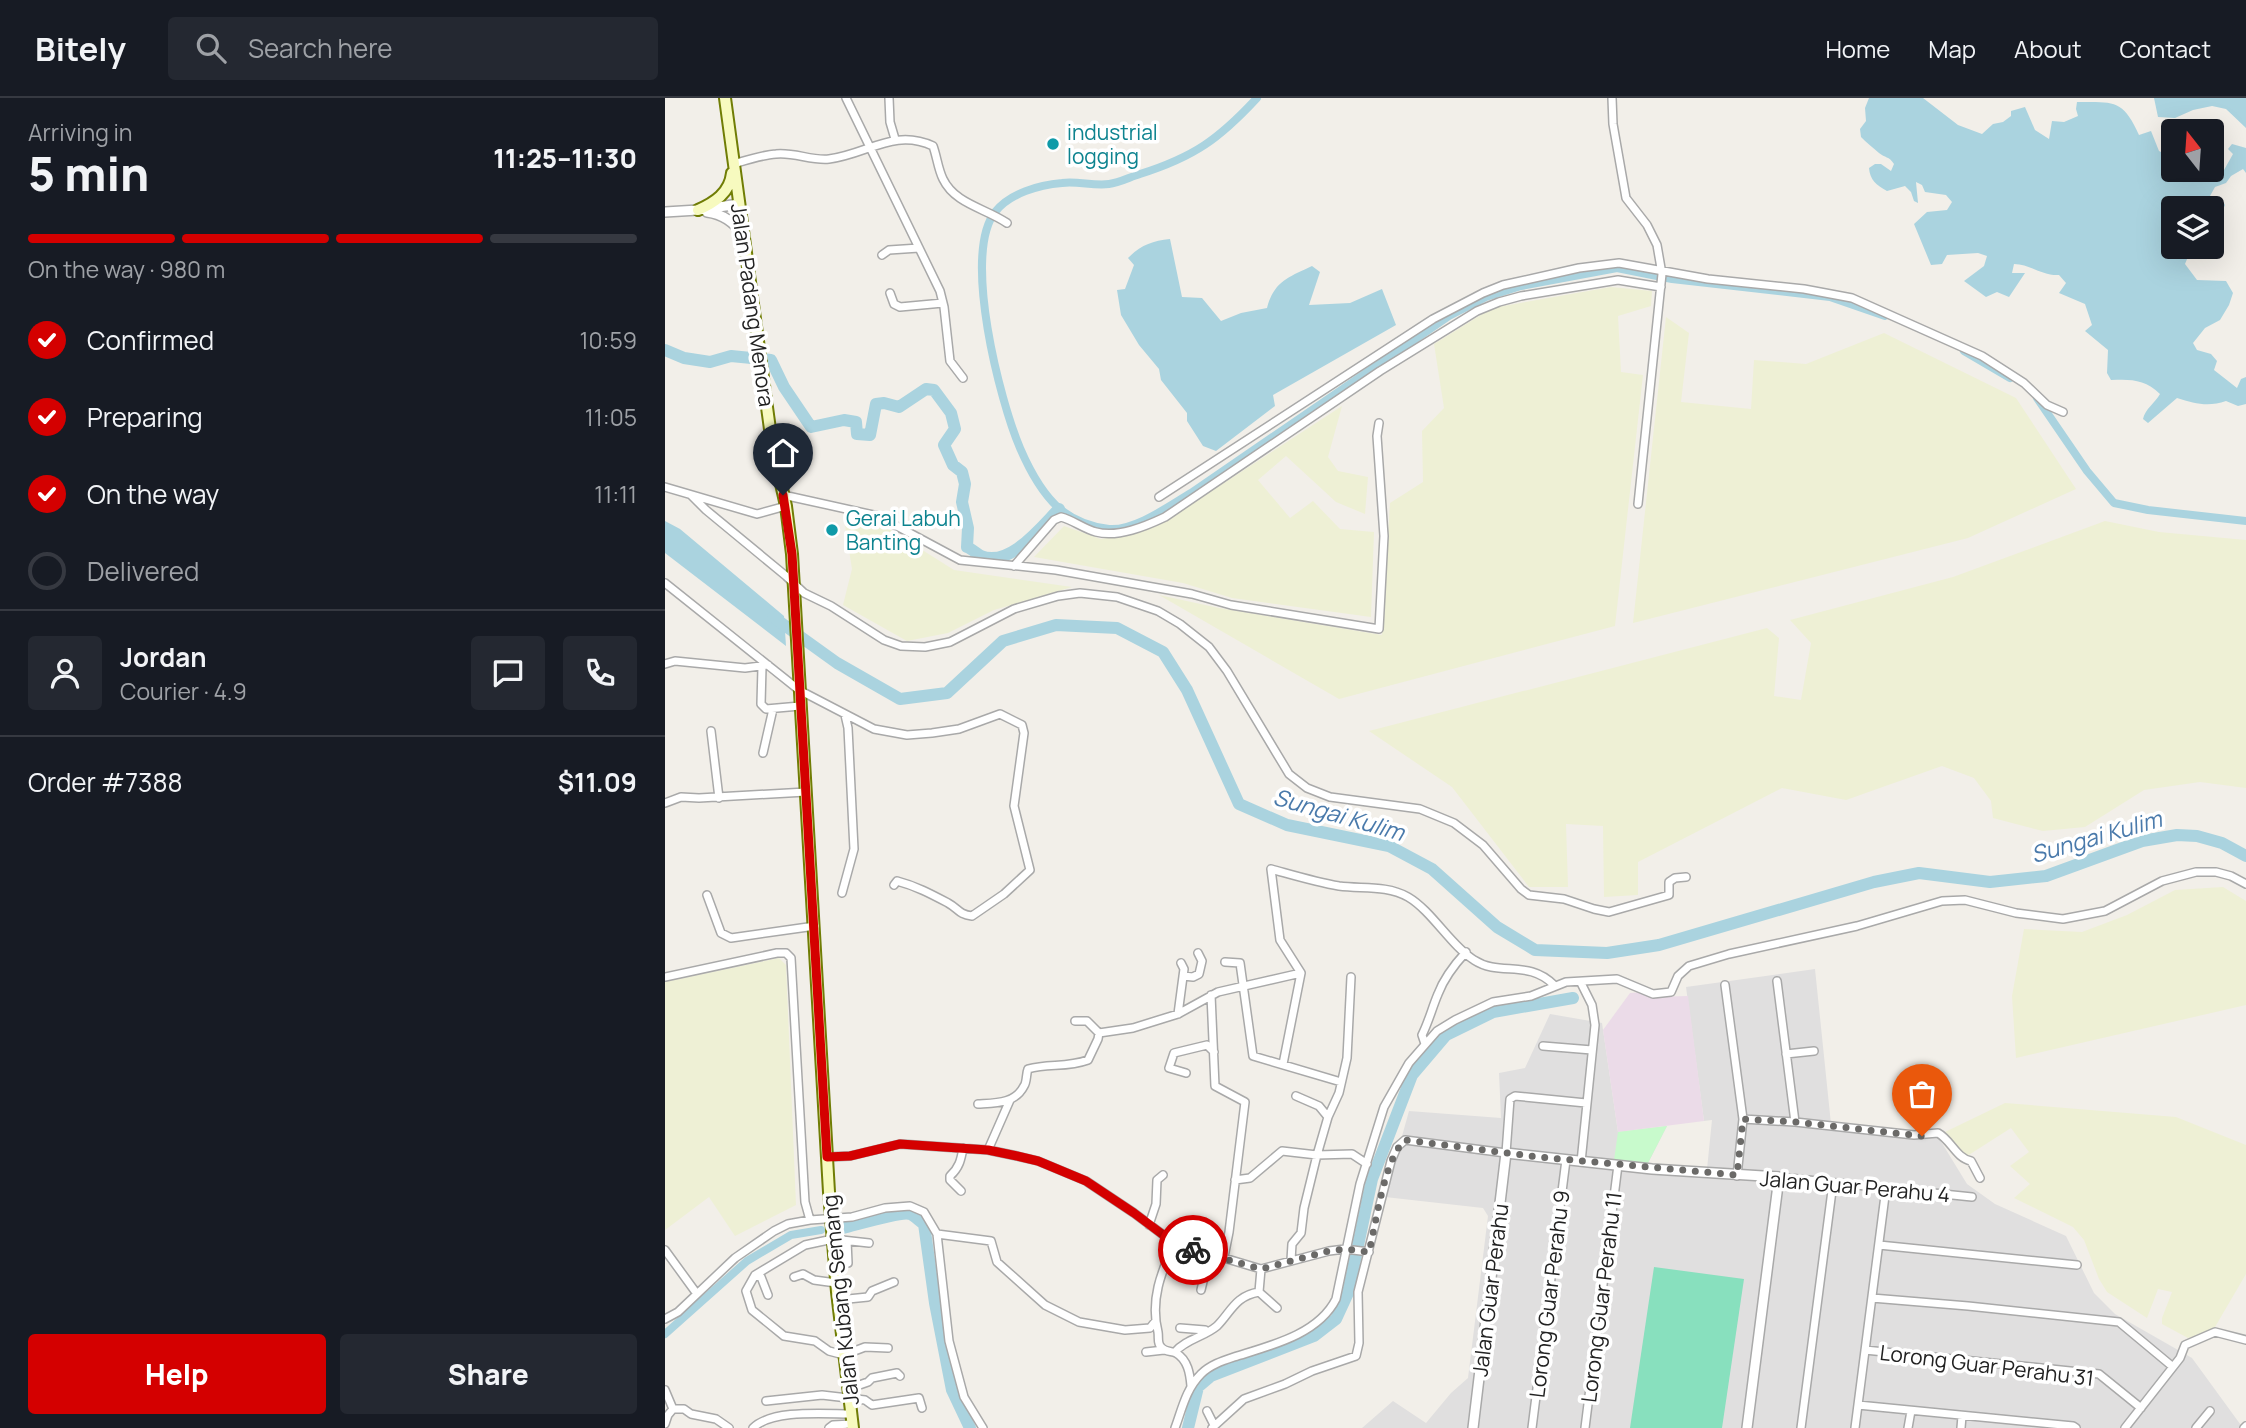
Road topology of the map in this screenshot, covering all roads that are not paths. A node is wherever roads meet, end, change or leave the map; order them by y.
1 (725, 98) edge
2 (846, 98) edge
3 (889, 98) edge
4 (1612, 98) edge
5 (895, 139) junction
6 (870, 148) junction
7 (733, 164) junction
8 (739, 204) junction
9 (698, 210) junction
10 (665, 212) edge
11 (1007, 223) dead end
12 (743, 234) junction
13 (919, 247) junction
14 (882, 255) dead end
15 (1662, 272) junction
16 (1661, 286) junction
17 (890, 293) dead end
18 (943, 303) junction
19 (963, 378) dead end
20 (2063, 412) dead end
21 (1379, 423) dead end
22 (665, 487) edge
23 (691, 495) junction
24 (1159, 497) dead end
25 (785, 500) junction
26 (1638, 504) dead end
27 (1014, 566) junction
28 (793, 582) junction
29 (665, 583) edge
30 (665, 664) edge
31 (765, 666) junction
32 (798, 668) joint
33 (799, 690) junction
34 (800, 706) junction
35 (773, 709) junction
36 (845, 715) junction
37 (711, 731) dead end
38 (763, 752) dead end
39 (806, 792) junction
40 (719, 798) junction
41 (665, 803) edge
42 (1686, 877) dead end
43 (2246, 884) edge
44 (894, 886) dead end
45 (842, 893) dead end
46 (707, 895) dead end
47 (815, 926) junction
48 (1466, 952) junction
49 (1198, 953) dead end
50 (1181, 962) dead end
51 (1226, 962) dead end
52 (1301, 973) junction
53 (1183, 976) junction
54 (665, 977) edge
55 (1351, 977) dead end
56 (1777, 981) dead end
57 (1581, 983) junction
58 (1242, 985) junction
59 (1554, 985) junction
60 (1725, 985) dead end
61 (1212, 995) junction
62 (1178, 1014) junction
63 (1075, 1021) dead end
64 (1099, 1033) junction
65 (1425, 1044) junction
66 (1543, 1046) dead end
67 (1592, 1050) junction
68 (1814, 1051) dead end
69 (1214, 1053) junction
70 (1786, 1054) junction
71 (1283, 1064) junction
72 (1186, 1073) dead end
73 (1341, 1082) junction
74 (1296, 1096) dead end
75 (1010, 1100) junction
76 (1586, 1103) junction
77 (978, 1104) dead end
78 (1328, 1117) junction
79 (1743, 1119) junction
80 (1795, 1122) junction
81 (963, 1148) junction
82 (988, 1150) junction
83 (1506, 1153) junction
84 (1317, 1155) junction
85 (827, 1157) junction
86 (1566, 1160) junction
87 (1581, 1162) junction
88 (1367, 1164) junction
89 (1618, 1165) junction
90 (1163, 1175) dead end
91 (1737, 1175) junction
92 (1779, 1178) junction
93 (1980, 1178) dead end
94 (1235, 1180) junction
95 (1833, 1183) junction
96 (1886, 1188) junction
97 (961, 1191) dead end
98 (1972, 1197) dead end
99 (831, 1219) junction
100 (810, 1220) junction
101 (1149, 1225) junction
102 (937, 1234) junction
103 (832, 1239) junction
104 (847, 1241) junction
105 (869, 1243) dead end
106 (1174, 1243) junction
107 (1879, 1245) junction
108 (1346, 1249) junction
109 (1201, 1252) junction
110 (1367, 1252) junction
111 (666, 1254) edge
112 (1224, 1257) junction
113 (1291, 1260) junction
114 (835, 1265) junction
115 (2077, 1265) dead end
116 (1261, 1269) junction
117 (755, 1275) junction
118 (794, 1277) dead end
119 (894, 1282) dead end
120 (836, 1283) junction
121 (1201, 1290) dead end
122 (1259, 1292) junction
123 (697, 1294) junction
124 (768, 1295) dead end
125 (1872, 1298) junction
126 (838, 1300) junction
127 (1277, 1308) dead end
128 (665, 1319) edge
129 (1154, 1323) junction
130 (1216, 1327) junction
131 (1180, 1328) dead end
132 (2246, 1340) edge
133 (888, 1348) dead end
134 (1164, 1350) junction
135 (1865, 1350) junction
136 (1146, 1352) dead end
137 (1175, 1352) junction
138 (844, 1355) junction
139 (1356, 1356) junction
140 (1364, 1360) dead end
141 (2173, 1367) junction
142 (900, 1376) dead end
143 (1191, 1387) junction
144 (665, 1390) edge
145 (849, 1395) junction
146 (766, 1401) dead end
147 (1858, 1405) junction
148 (922, 1408) dead end
149 (2141, 1408) junction
150 (673, 1409) junction
151 (1207, 1410) dead end
152 (1911, 1411) junction
153 (2210, 1411) dead end
154 (1962, 1416) junction
155 (852, 1422) edge
156 (665, 1424) edge
157 (2015, 1424) edge
158 (1213, 1427) edge
159 (729, 1428) edge
160 (753, 1428) edge
161 (829, 1428) edge
162 (983, 1428) edge
163 (1175, 1428) edge
164 (1473, 1428) edge
165 (1532, 1428) edge
166 (1585, 1428) edge
167 (1747, 1428) edge
168 (1801, 1428) edge
169 (1855, 1428) edge
170 (1908, 1428) edge
171 (1961, 1428) edge
172 (2076, 1428) edge
173 (2125, 1428) edge
174 (2196, 1428) edge

1 - 7 main road, Jalan Padang Menora
2 - 6 street
3 - 5 street
4 - 15 street
5 - 6 street
5 - 11 street
6 - 7 street
6 - 13 street
7 - 8 main road, Jalan Padang Menora
7 - 9 main road
8 - 9 street
8 - 12 main road, Jalan Padang Menora
9 - 10 street
9 - 12 street
12 - 25 main road, Jalan Padang Menora
13 - 14 street
13 - 18 street
15 - 16 street
15 - 20 street
15 - 24 street
16 - 26 street
16 - 27 street
17 - 18 street
18 - 19 street
21 - 27 street
22 - 23 street
23 - 25 street
23 - 28 street
25 - 27 street
25 - 28 main road, Jalan Padang Menora
28 - 32 main road, Jalan Padang Menora
28 - 42 street
29 - 31 street
30 - 31 street
31 - 33 street
31 - 35 street
32 - 33 main road, Jalan Kubang Semang
33 - 34 main road, Jalan Kubang Semang
33 - 36 street
34 - 35 street
34 - 39 main road, Jalan Kubang Semang
35 - 38 street
36 - 44 street
36 - 45 street
37 - 40 street
39 - 40 street
39 - 47 main road, Jalan Kubang Semang
40 - 41 street
43 - 57 street
46 - 47 street
47 - 85 main road, Jalan Kubang Semang
48 - 52 street
48 - 59 street
48 - 65 street
49 - 53 street
50 - 53 street
51 - 58 street
52 - 58 street
52 - 71 street
53 - 62 street
54 - 100 street
55 - 73 street
56 - 70 street
57 - 59 street
57 - 67 street
58 - 61 street
58 - 71 street
59 - 65 street
60 - 79 street
61 - 62 street
61 - 69 street
62 - 64 street
63 - 64 street
64 - 75 street
65 - 88 street
66 - 67 street
67 - 76 street
68 - 70 street
69 - 72 street
69 - 94 street
70 - 80 street
71 - 73 street
73 - 78 street
74 - 78 street
75 - 77 street
75 - 82 street
76 - 83 street
76 - 87 street
78 - 84 street
79 - 80 street
79 - 91 street
80 - 93 street
81 - 82 street
81 - 85 street
81 - 97 street
82 - 101 street
83 - 86 street, Jalan Guar Perahu 4
83 - 110 street, Jalan Guar Perahu 4
83 - 164 street, Jalan Guar Perahu
84 - 88 street
84 - 94 street
84 - 113 street
85 - 99 main road, Jalan Kubang Semang
86 - 87 street, Jalan Guar Perahu 4
86 - 165 street, Lorong Guar Perahu 9
87 - 89 street, Jalan Guar Perahu 4
88 - 108 street
89 - 91 street, Jalan Guar Perahu 4
89 - 166 street, Lorong Guar Perahu 11
90 - 101 street
91 - 92 street, Jalan Guar Perahu 4
92 - 95 street, Jalan Guar Perahu 4
92 - 167 street
94 - 112 street
95 - 96 street, Jalan Guar Perahu 4
95 - 168 street
96 - 98 street, Jalan Guar Perahu 4
96 - 107 street
99 - 100 street
99 - 102 street
99 - 103 main road, Jalan Kubang Semang
100 - 123 street
101 - 106 street
102 - 129 street
102 - 162 street
103 - 104 street
103 - 114 main road, Jalan Kubang Semang
103 - 117 street
104 - 105 street
104 - 114 street
106 - 109 street
106 - 129 street
107 - 115 street
107 - 125 street
108 - 110 street
108 - 113 street
108 - 143 street
109 - 112 street
109 - 121 street
110 - 139 street
111 - 123 street
112 - 116 street
113 - 116 street
114 - 120 main road, Jalan Kubang Semang
116 - 122 street
117 - 124 street
117 - 138 street
118 - 120 street
119 - 126 street
120 - 126 main road, Jalan Kubang Semang
122 - 127 street
122 - 130 street
123 - 128 street
125 - 135 street
125 - 141 street
126 - 138 main road, Jalan Kubang Semang
129 - 134 street
130 - 131 street
130 - 137 street
132 - 141 street
133 - 138 street
134 - 136 street
134 - 137 street
135 - 147 street
135 - 149 street, Lorong Guar Perahu 31
137 - 143 street
138 - 145 main road, Jalan Kubang Semang
139 - 140 street
139 - 158 street
141 - 149 street
142 - 145 street
143 - 163 street
144 - 150 street
145 - 146 street
145 - 148 street
145 - 155 main road, Jalan Kubang Semang
147 - 152 street
147 - 169 street
149 - 173 street
150 - 156 street
150 - 159 street
151 - 158 street
152 - 154 street
152 - 170 street
153 - 174 street
154 - 157 street
154 - 171 street
155 - 160 street
155 - 161 street
157 - 172 street

